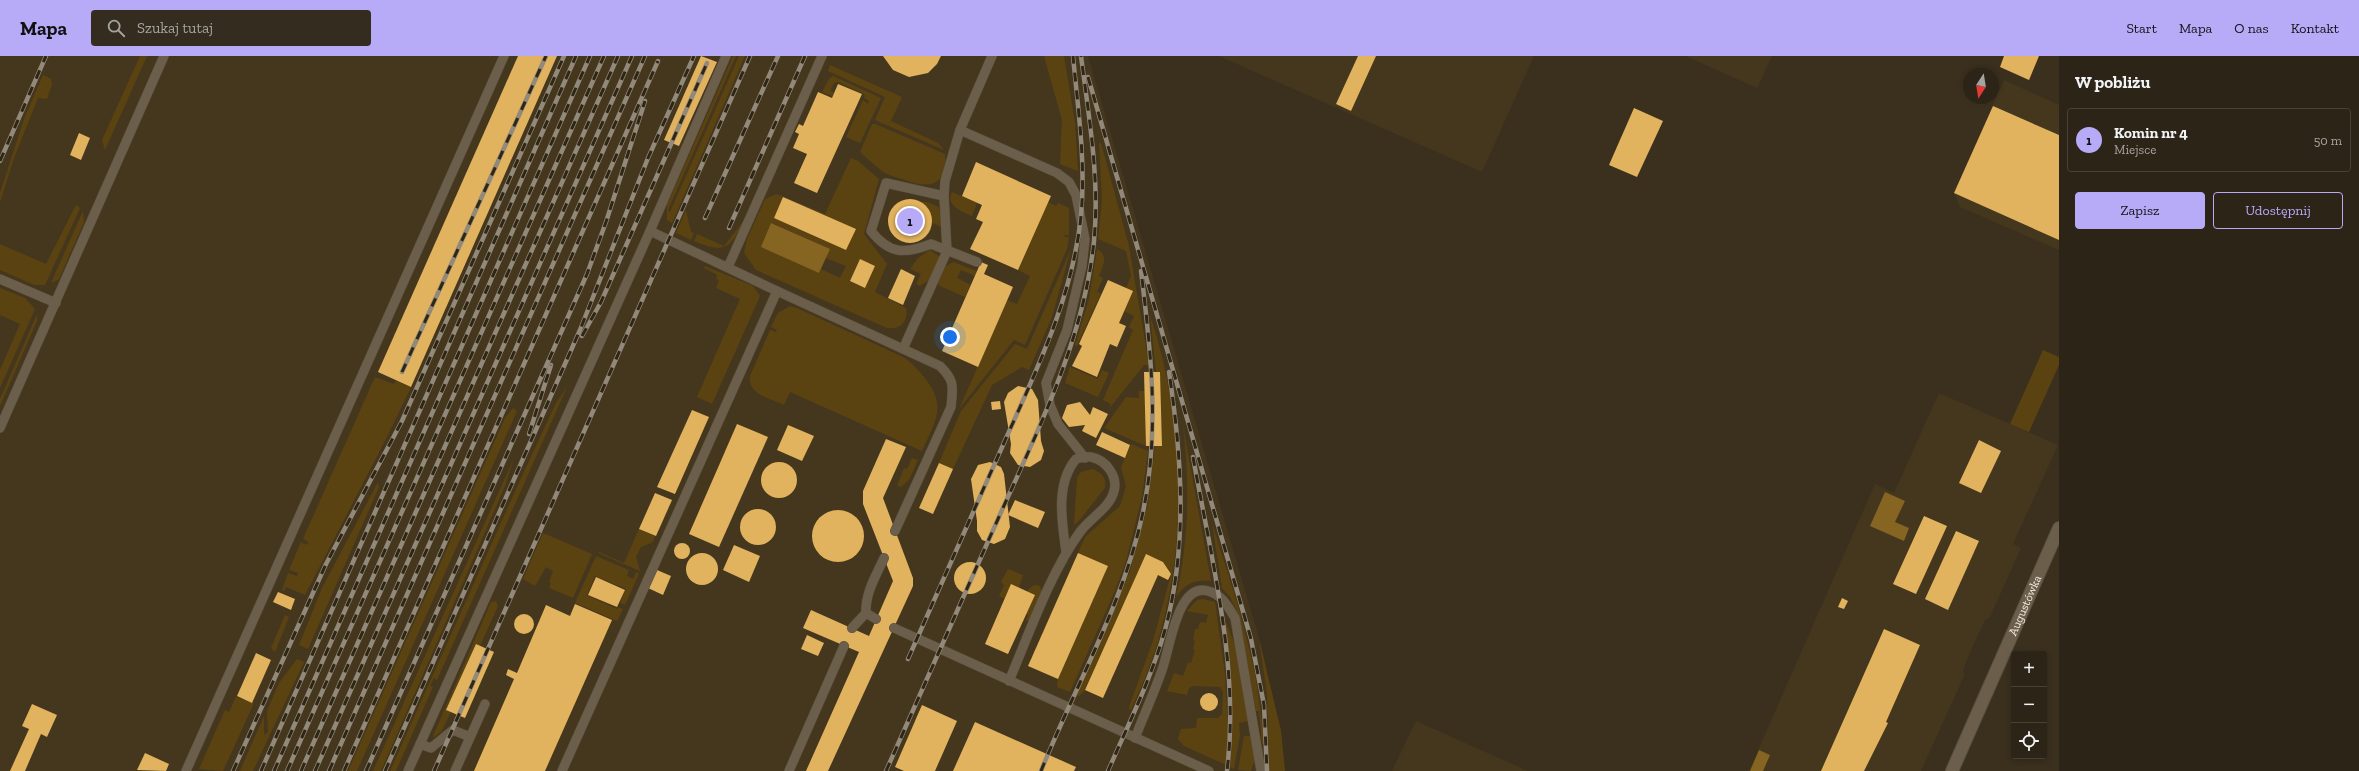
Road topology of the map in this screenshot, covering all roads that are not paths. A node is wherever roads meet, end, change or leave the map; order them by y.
1 (164, 56) edge
2 (504, 56) edge
3 (726, 56) edge
4 (822, 56) edge
5 (992, 56) edge
6 (960, 130) junction
7 (944, 196) junction
8 (650, 231) junction
9 (947, 251) junction
10 (977, 262) dead end
11 (728, 267) junction
12 (0, 279) edge
13 (776, 291) junction
14 (56, 302) junction
15 (903, 349) junction
16 (0, 428) edge
17 (1085, 458) junction
18 (2059, 528) edge
19 (895, 531) dead end
20 (1066, 552) junction
21 (884, 558) dead end
22 (866, 613) junction
23 (876, 619) dead end
24 (852, 628) dead end
25 (894, 628) dead end
26 (844, 646) dead end
27 (1008, 681) junction
28 (485, 704) dead end
29 (470, 737) junction
30 (1135, 738) junction
31 (420, 744) junction
32 (186, 771) edge
33 (408, 771) edge
34 (455, 771) edge
35 (562, 771) edge
36 (789, 771) edge
37 (1209, 771) edge
38 (1261, 771) edge
39 (1952, 771) edge

1 - 14 lane
2 - 32 lane
3 - 8 lane
4 - 11 lane
5 - 6 lane
6 - 7 lane
6 - 17 lane
7 - 9 lane
7 - 9 lane
8 - 11 lane
8 - 31 lane
9 - 10 lane
9 - 15 lane
11 - 13 lane
12 - 14 lane
13 - 15 lane
13 - 35 lane
14 - 16 lane
15 - 19 lane
17 - 20 lane
17 - 20 lane
18 - 39 street, Augustówka
20 - 27 lane
21 - 22 lane
22 - 23 lane
22 - 24 lane
25 - 27 lane
26 - 36 lane
27 - 30 lane
28 - 29 lane
29 - 31 lane
29 - 34 lane
30 - 37 lane
30 - 38 lane
31 - 33 lane

